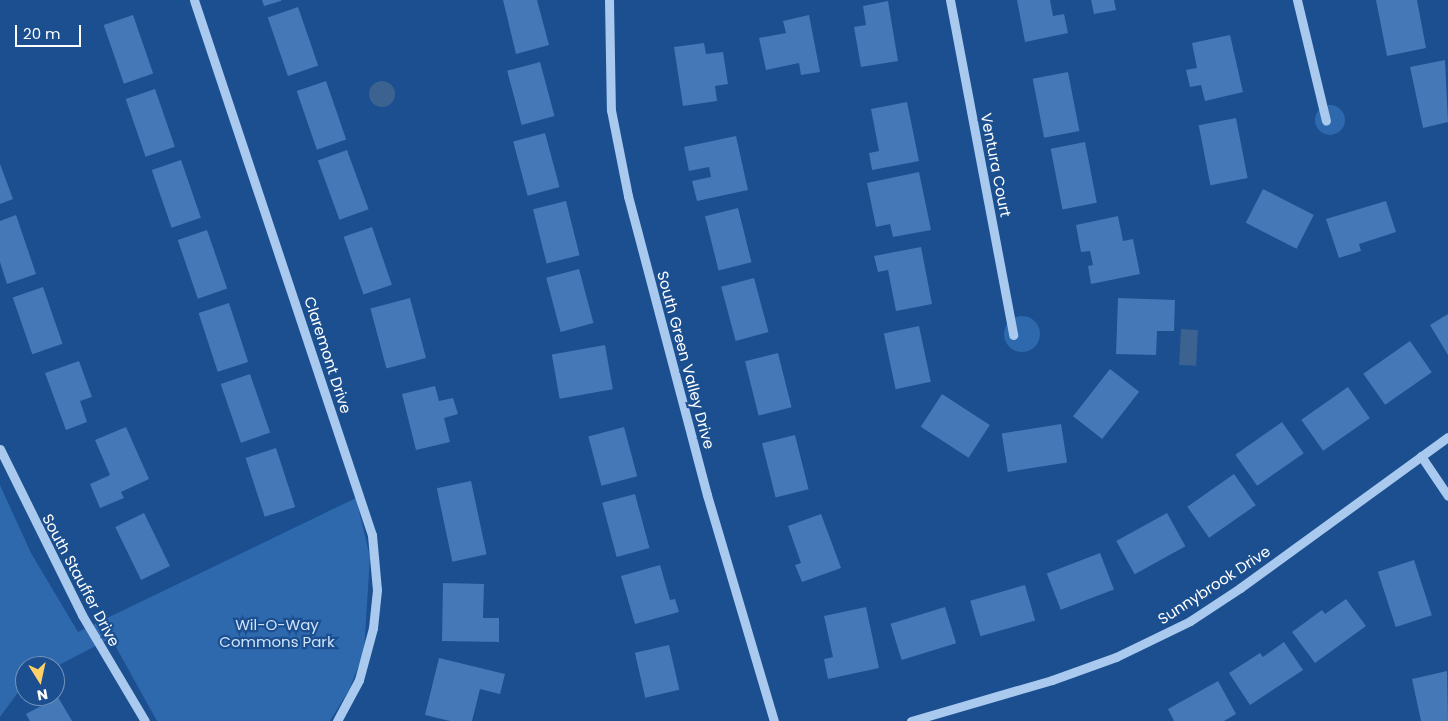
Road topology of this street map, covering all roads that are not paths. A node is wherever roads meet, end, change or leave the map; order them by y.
1 (194, 0) edge
2 (609, 0) edge
3 (950, 0) edge
4 (1297, 0) edge
5 (1326, 121) dead end
6 (1013, 336) dead end
7 (1448, 436) edge
8 (0, 449) edge
9 (1421, 456) junction
10 (1448, 496) edge
11 (145, 721) edge
12 (337, 721) edge
13 (774, 721) edge
14 (911, 721) edge

1 - 12 street, Claremont Drive
2 - 13 street, South Green Valley Drive
3 - 6 street, Ventura Court
4 - 5 street
7 - 9 street, Sunnybrook Drive
8 - 11 street, South Stauffer Drive
9 - 10 street
9 - 14 street, Sunnybrook Drive

